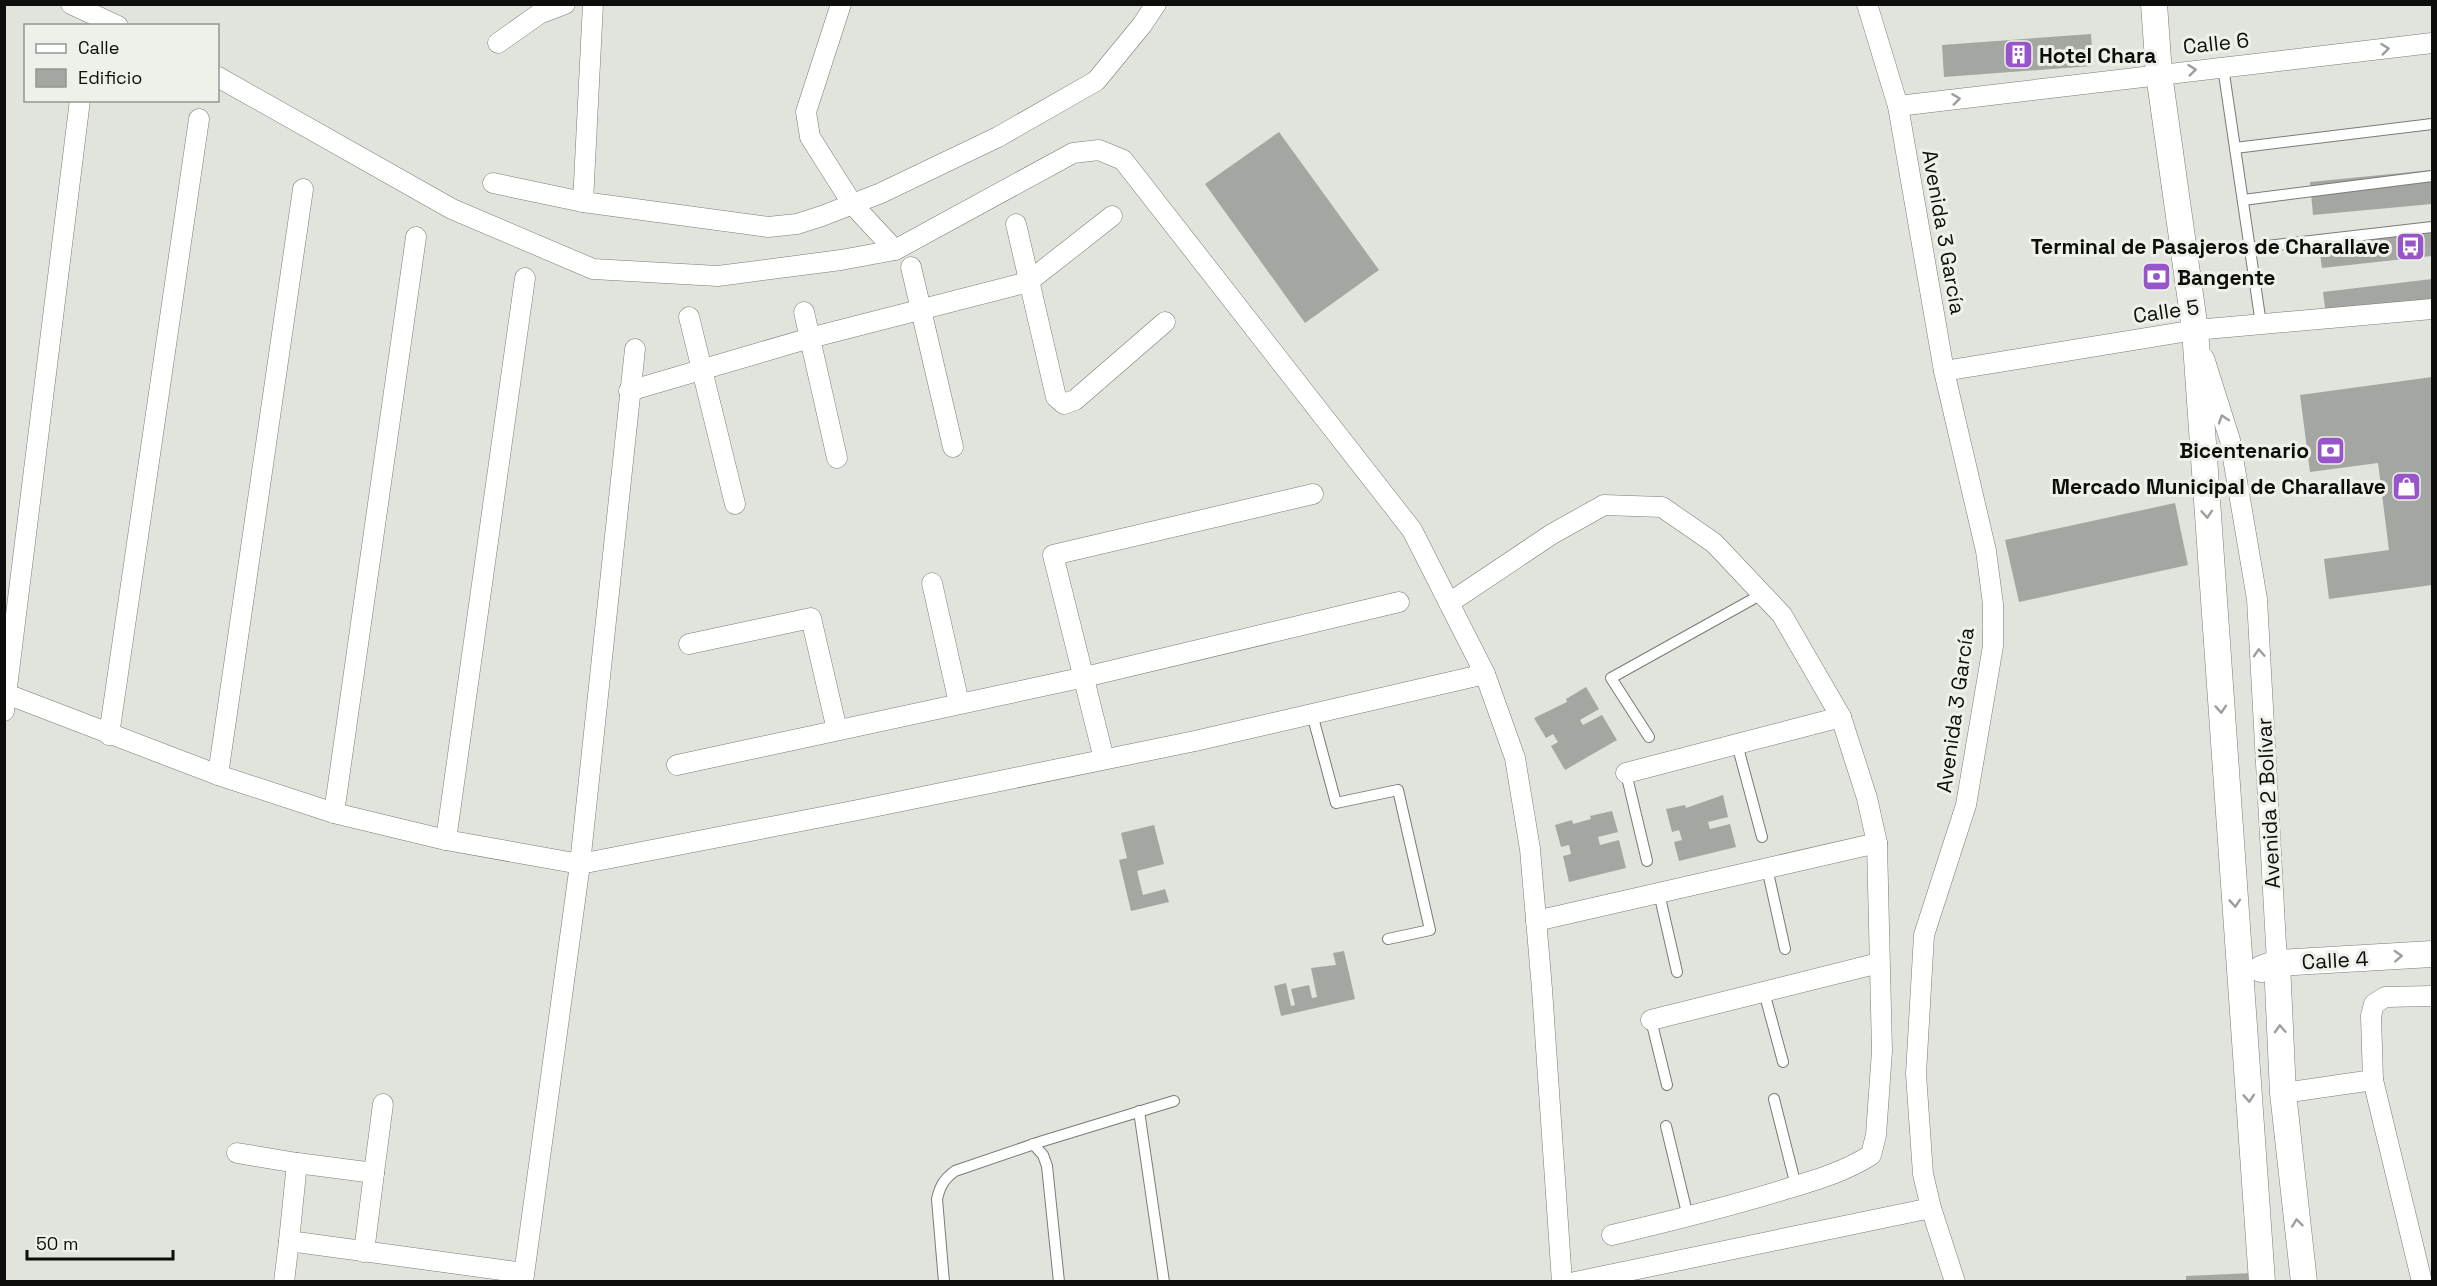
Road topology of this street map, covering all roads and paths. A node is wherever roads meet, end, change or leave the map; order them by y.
1 (71, 4) edge
2 (565, 4) edge
3 (593, 4) edge
4 (841, 4) edge
5 (1156, 4) edge
6 (1867, 4) edge
7 (2154, 4) edge
8 (114, 24) edge
9 (498, 43) dead end
10 (2433, 43) edge
11 (2223, 67) junction
12 (2159, 74) junction
13 (219, 78) edge
14 (80, 102) edge
15 (1898, 106) junction
16 (199, 120) dead end
17 (2433, 124) edge
18 (2235, 148) junction
19 (2433, 176) edge
20 (493, 183) dead end
21 (303, 189) dead end
22 (2243, 200) junction
23 (583, 202) junction
24 (854, 205) junction
25 (1112, 216) dead end
26 (1016, 224) dead end
27 (2433, 227) edge
28 (416, 237) dead end
29 (2250, 248) junction
30 (895, 250) junction
31 (911, 267) dead end
32 (525, 278) dead end
33 (1028, 282) junction
34 (2433, 309) edge
35 (921, 310) junction
36 (804, 312) dead end
37 (688, 317) dead end
38 (1165, 322) dead end
39 (2261, 324) junction
40 (2195, 330) junction
41 (810, 338) junction
42 (635, 349) dead end
43 (702, 369) junction
44 (1944, 371) junction
45 (629, 392) junction
46 (953, 447) dead end
47 (837, 458) dead end
48 (1313, 494) dead end
49 (735, 504) dead end
50 (932, 583) dead end
51 (1762, 594) junction
52 (1399, 602) dead end
53 (1449, 603) junction
54 (689, 644) dead end
55 (1485, 674) junction
56 (1085, 677) junction
57 (5, 699) edge
58 (959, 703) junction
59 (1312, 714) junction
60 (1841, 717) junction
61 (837, 730) junction
62 (109, 735) junction
63 (1649, 737) dead end
64 (1737, 744) junction
65 (1104, 759) junction
66 (677, 765) dead end
67 (1626, 773) joint
68 (218, 775) junction
69 (334, 813) junction
70 (1762, 837) dead end
71 (446, 840) junction
72 (1877, 843) junction
73 (1647, 861) dead end
74 (580, 864) junction
75 (1767, 868) junction
76 (1659, 893) junction
77 (1536, 921) junction
78 (1388, 939) dead end
79 (1785, 948) dead end
80 (2433, 954) edge
81 (1879, 963) junction
82 (2277, 963) junction
83 (1677, 972) dead end
84 (2240, 976) junction
85 (1764, 992) junction
86 (2433, 996) edge
87 (1651, 1020) joint
88 (1783, 1062) dead end
89 (2373, 1080) junction
90 (1667, 1085) dead end
91 (2283, 1093) junction
92 (1774, 1099) dead end
93 (1174, 1101) dead end
94 (383, 1104) dead end
95 (1139, 1111) junction
96 (1666, 1126) dead end
97 (1033, 1144) junction
98 (237, 1153) dead end
99 (297, 1163) junction
100 (374, 1173) junction
101 (1796, 1186) junction
102 (1931, 1208) junction
103 (1688, 1217) junction
104 (1612, 1235) dead end
105 (289, 1242) junction
106 (364, 1252) junction
107 (524, 1277) edge
108 (284, 1281) edge
109 (944, 1281) edge
110 (1059, 1281) edge
111 (1164, 1281) edge
112 (1562, 1281) edge
113 (1575, 1281) edge
114 (1955, 1281) edge
115 (2262, 1281) edge
116 (2304, 1281) edge
117 (2422, 1281) edge

1 - 8 street
2 - 9 street
3 - 23 street
4 - 24 street
5 - 24 street
6 - 15 street, Avenida 3 García
7 - 12 street, Avenida 2 Bolívar
11 -> 10 street, Calle 6
12 -> 11 street, Calle 6
11 - 18 lane
15 -> 12 street, Calle 6
12 - 40 street, Avenida 2 Bolívar
13 - 30 street
14 - 57 street
15 - 44 street, Avenida 3 García
16 - 62 street
17 - 18 lane
18 - 22 lane
19 - 22 lane
20 - 23 street
21 - 68 street
22 - 29 lane
23 - 24 street
24 - 30 street
25 - 33 street
26 - 33 street
27 - 29 lane
28 - 69 street
29 - 39 lane
30 - 53 street
31 - 35 street
32 - 71 street
33 - 35 street
33 - 38 street
34 - 39 street, Calle 5
35 - 41 street
35 - 46 street
36 - 41 street
37 - 43 street
39 - 40 street, Calle 5
40 - 44 street, Calle 5
82 -> 40 street, Avenida 2 Bolívar
40 -> 84 street, Avenida 2 Bolívar
41 - 43 street
41 - 47 street
42 - 45 street
43 - 45 street
43 - 49 street
44 - 102 street, Avenida 3 García
45 - 74 street
48 - 56 street
50 - 58 street
51 - 53 street
51 - 60 street
51 - 63 lane
52 - 56 street
53 - 55 street
54 - 61 street
55 - 59 street
55 - 77 street
56 - 58 street
56 - 65 street
57 - 62 street
58 - 61 street
59 - 65 street
59 - 78 lane
60 - 64 street
60 - 72 street
61 - 66 street
62 - 68 street
64 - 67 street
64 - 70 lane
65 - 74 street
67 - 73 lane
68 - 69 street
69 - 71 street
71 - 74 street
72 - 75 street
72 - 81 street
74 - 107 street
75 - 76 street
75 - 79 lane
76 - 77 street
76 - 83 lane
77 - 112 street
82 -> 80 street, Calle 4
81 - 85 street
81 - 101 street
82 - 84 street, Calle 4
91 -> 82 street, Avenida 2 Bolívar
84 -> 115 street, Avenida 2 Bolívar
85 - 87 street
85 - 88 lane
86 - 89 street
87 - 90 lane
89 - 91 street
89 - 117 street
116 -> 91 street, Avenida 2 Bolívar
92 - 101 lane
93 - 95 lane
94 - 100 street
95 - 97 lane
95 - 111 lane
96 - 103 lane
97 - 109 lane
97 - 110 lane
98 - 99 street
99 - 100 street
99 - 105 street
100 - 106 street
101 - 103 street
102 - 113 street
102 - 114 street, Avenida 3 García
103 - 104 street
105 - 106 street
105 - 108 street
106 - 107 street

